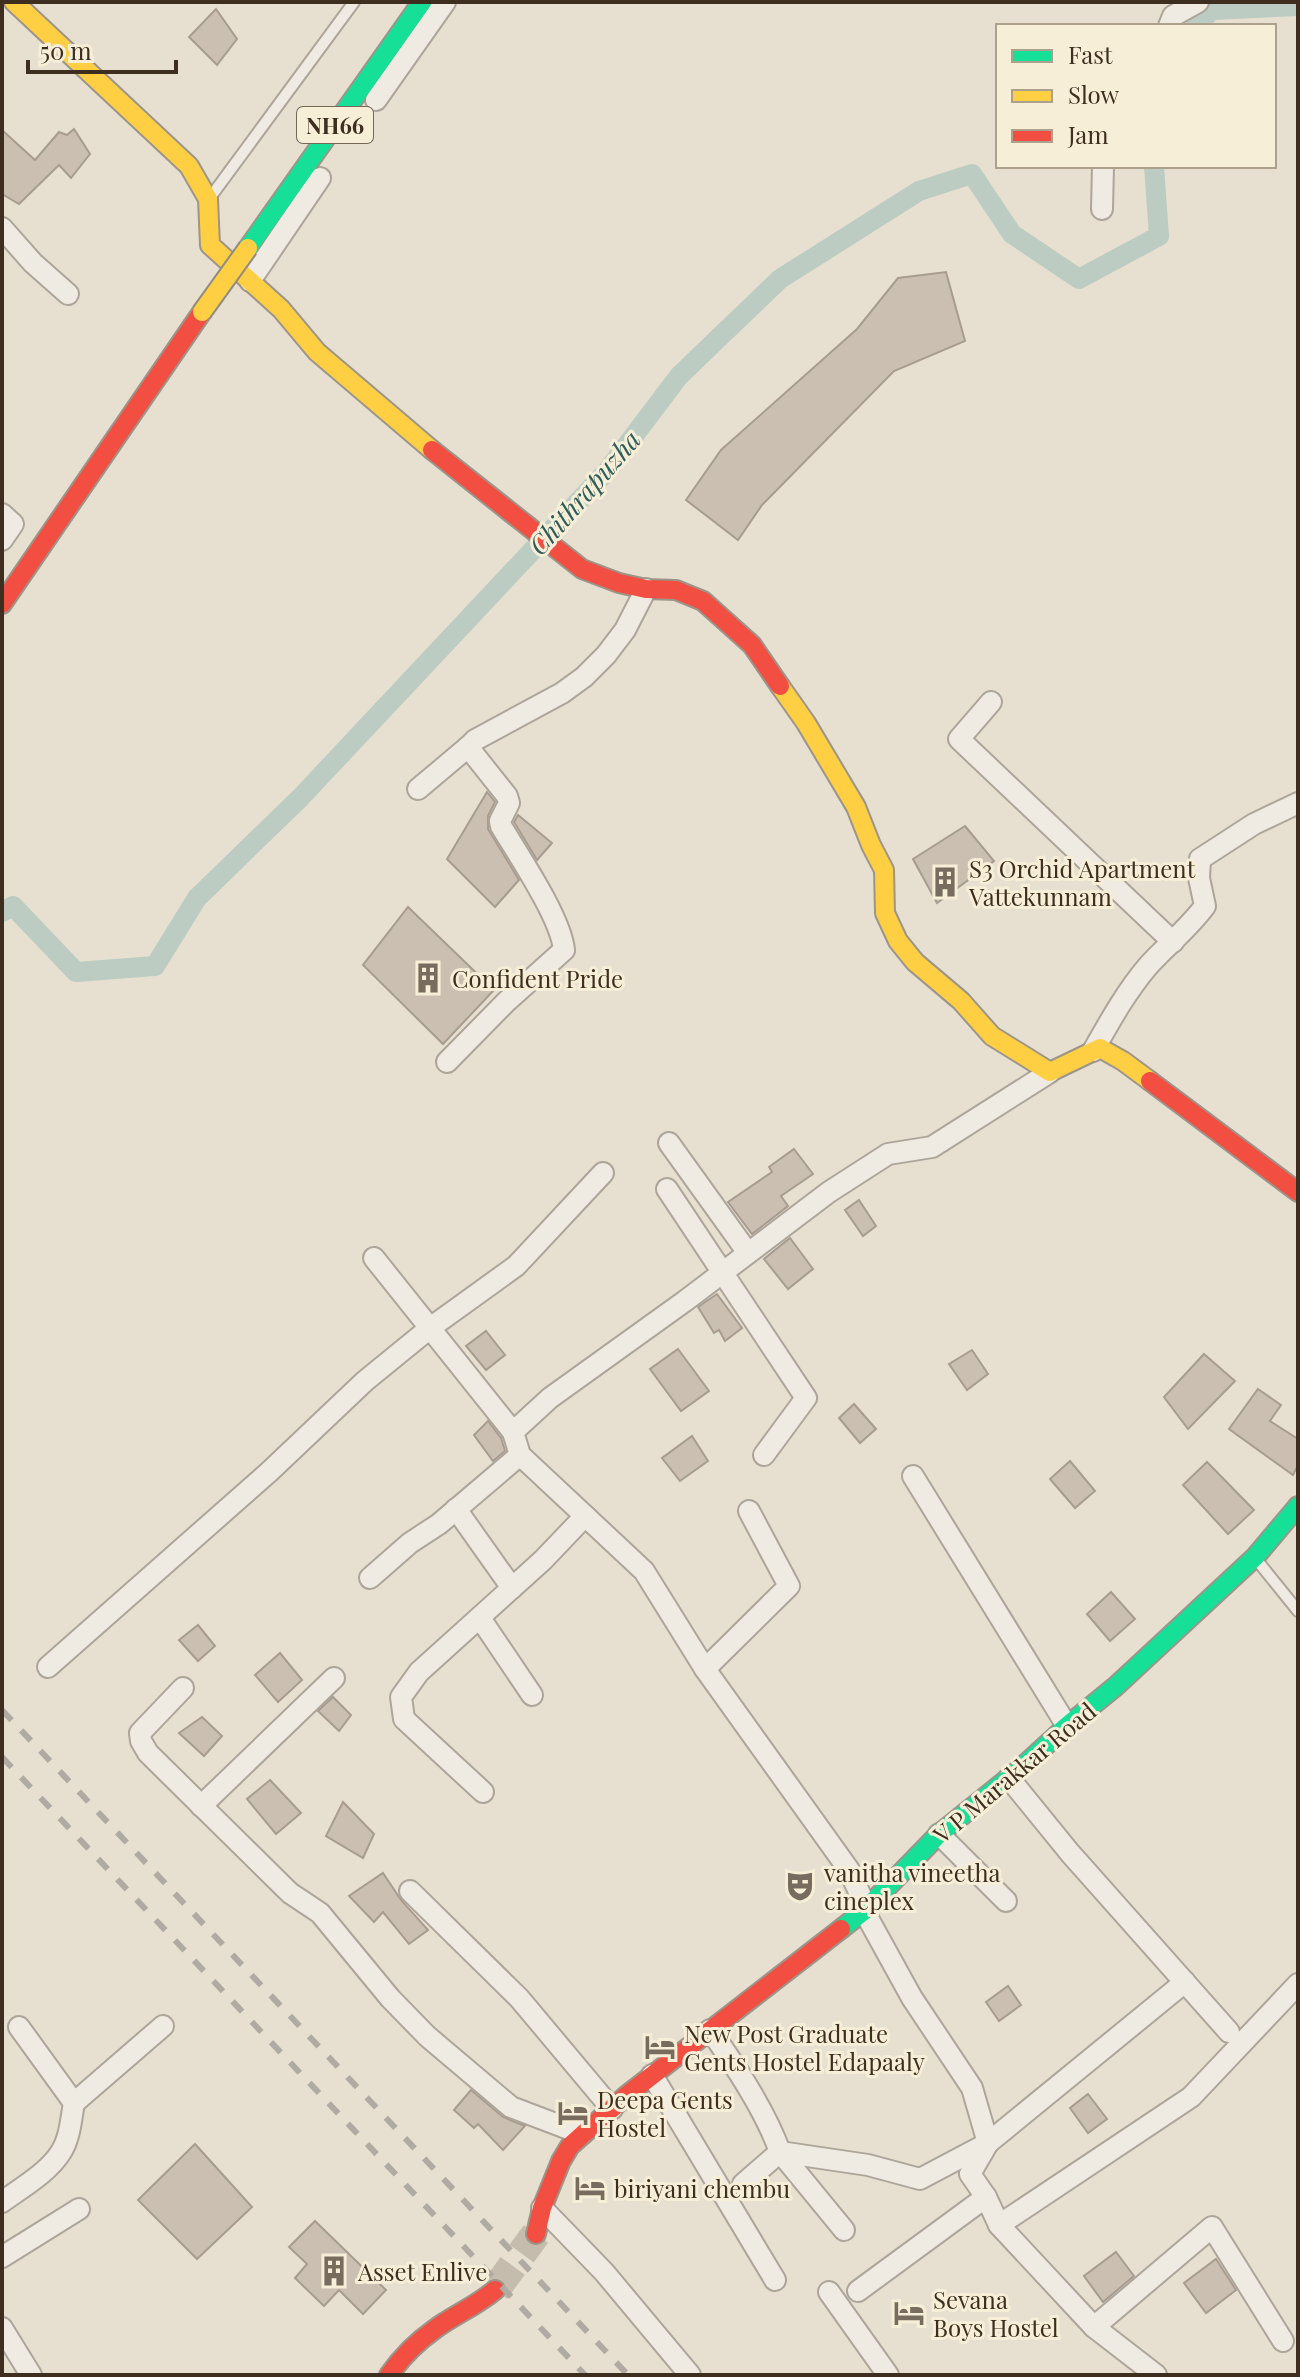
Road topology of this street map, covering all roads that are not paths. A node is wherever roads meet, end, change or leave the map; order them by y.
1 (14, 2) edge
2 (354, 2) edge
3 (422, 2) edge
4 (445, 2) edge
5 (1198, 2) edge
6 (1170, 24) edge
7 (1103, 168) edge
8 (208, 199) junction
9 (1102, 209) dead end
10 (2, 228) edge
11 (250, 281) junction
12 (68, 294) dead end
13 (2, 514) edge
14 (2, 540) edge
15 (646, 589) junction
16 (2, 604) edge
17 (991, 702) dead end
18 (468, 747) junction
19 (418, 789) dead end
20 (1298, 803) edge
21 (1173, 942) junction
22 (1093, 1051) junction
23 (447, 1062) dead end
24 (1050, 1072) junction
25 (669, 1143) dead end
26 (603, 1173) dead end
27 (667, 1189) dead end
28 (1298, 1192) edge
29 (748, 1253) junction
30 (374, 1258) dead end
31 (723, 1272) junction
32 (430, 1328) junction
33 (513, 1432) junction
34 (520, 1455) junction
35 (764, 1455) dead end
36 (913, 1476) dead end
37 (1298, 1506) edge
38 (456, 1509) junction
39 (749, 1511) dead end
40 (585, 1516) junction
41 (1255, 1557) junction
42 (370, 1578) dead end
43 (512, 1588) junction
44 (1298, 1611) edge
45 (480, 1618) junction
46 (48, 1667) dead end
47 (705, 1669) junction
48 (334, 1678) dead end
49 (183, 1688) dead end
50 (532, 1695) dead end
51 (1067, 1726) junction
52 (1009, 1778) junction
53 (483, 1792) dead end
54 (201, 1806) junction
55 (939, 1834) junction
56 (410, 1891) dead end
57 (1006, 1901) dead end
58 (864, 1911) junction
59 (1185, 1982) junction
60 (1298, 1984) edge
61 (163, 2026) dead end
62 (19, 2027) dead end
63 (710, 2030) junction
64 (1229, 2032) dead end
65 (652, 2075) junction
66 (74, 2103) junction
67 (612, 2109) junction
68 (582, 2134) junction
69 (988, 2143) junction
70 (780, 2152) junction
71 (743, 2184) dead end
72 (986, 2197) junction
73 (2, 2202) edge
74 (542, 2208) junction
75 (79, 2209) dead end
76 (999, 2225) junction
77 (844, 2230) dead end
78 (536, 2234) tunnel mouth
79 (2, 2257) edge
80 (775, 2280) dead end
81 (495, 2290) tunnel mouth
82 (858, 2291) dead end
83 (829, 2292) dead end
84 (1094, 2327) junction
85 (2, 2329) edge
86 (1283, 2341) dead end
87 (31, 2375) edge
88 (389, 2375) edge
89 (690, 2375) edge
90 (888, 2375) edge
91 (1156, 2375) edge

1 - 8 main road
2 - 8 lane
3 - 16 main road, NH66, bridge
4 - 11 street
5 - 6 street
7 - 9 street
8 - 11 main road
10 - 12 street
11 - 15 main road
13 - 14 street
15 - 18 street
15 - 24 main road
17 - 21 street
18 - 19 street
18 - 23 street
20 - 21 street
21 - 22 street
22 - 24 main road
22 - 28 main road
24 - 29 street
25 - 29 street
26 - 32 street
27 - 31 street
29 - 31 street
30 - 32 street
31 - 33 street
31 - 35 street
32 - 33 street
32 - 46 street
33 - 34 street
34 - 38 street
34 - 40 street
36 - 51 street
37 - 41 main road, V P Marakkar Road
38 - 42 street
38 - 43 street
39 - 47 street
40 - 43 street
40 - 47 street
41 - 44 lane
41 - 51 main road, V P Marakkar Road
43 - 45 street
45 - 50 street
45 - 53 street
47 - 58 street
48 - 54 street
49 - 54 street
51 - 52 main road, V P Marakkar Road
52 - 55 main road, V P Marakkar Road
52 - 59 street
54 - 68 street
55 - 57 street
55 - 58 main road, V P Marakkar Road
56 - 67 street
58 - 63 main road, V P Marakkar Road
58 - 69 street
59 - 64 street
59 - 69 street
60 - 76 street
61 - 66 street
62 - 66 street
63 - 65 main road, V P Marakkar Road
63 - 70 street
65 - 67 main road, V P Marakkar Road
65 - 80 street
66 - 73 street
67 - 68 main road, V P Marakkar Road
68 - 74 main road, V P Marakkar Road
69 - 70 street
69 - 72 street
70 - 71 street
70 - 77 street
72 - 76 street
72 - 82 street
74 - 78 main road, V P Marakkar Road
74 - 89 street
75 - 79 street
76 - 84 street
81 - 88 main road
83 - 90 street
84 - 86 street
84 - 91 street
85 - 87 street

